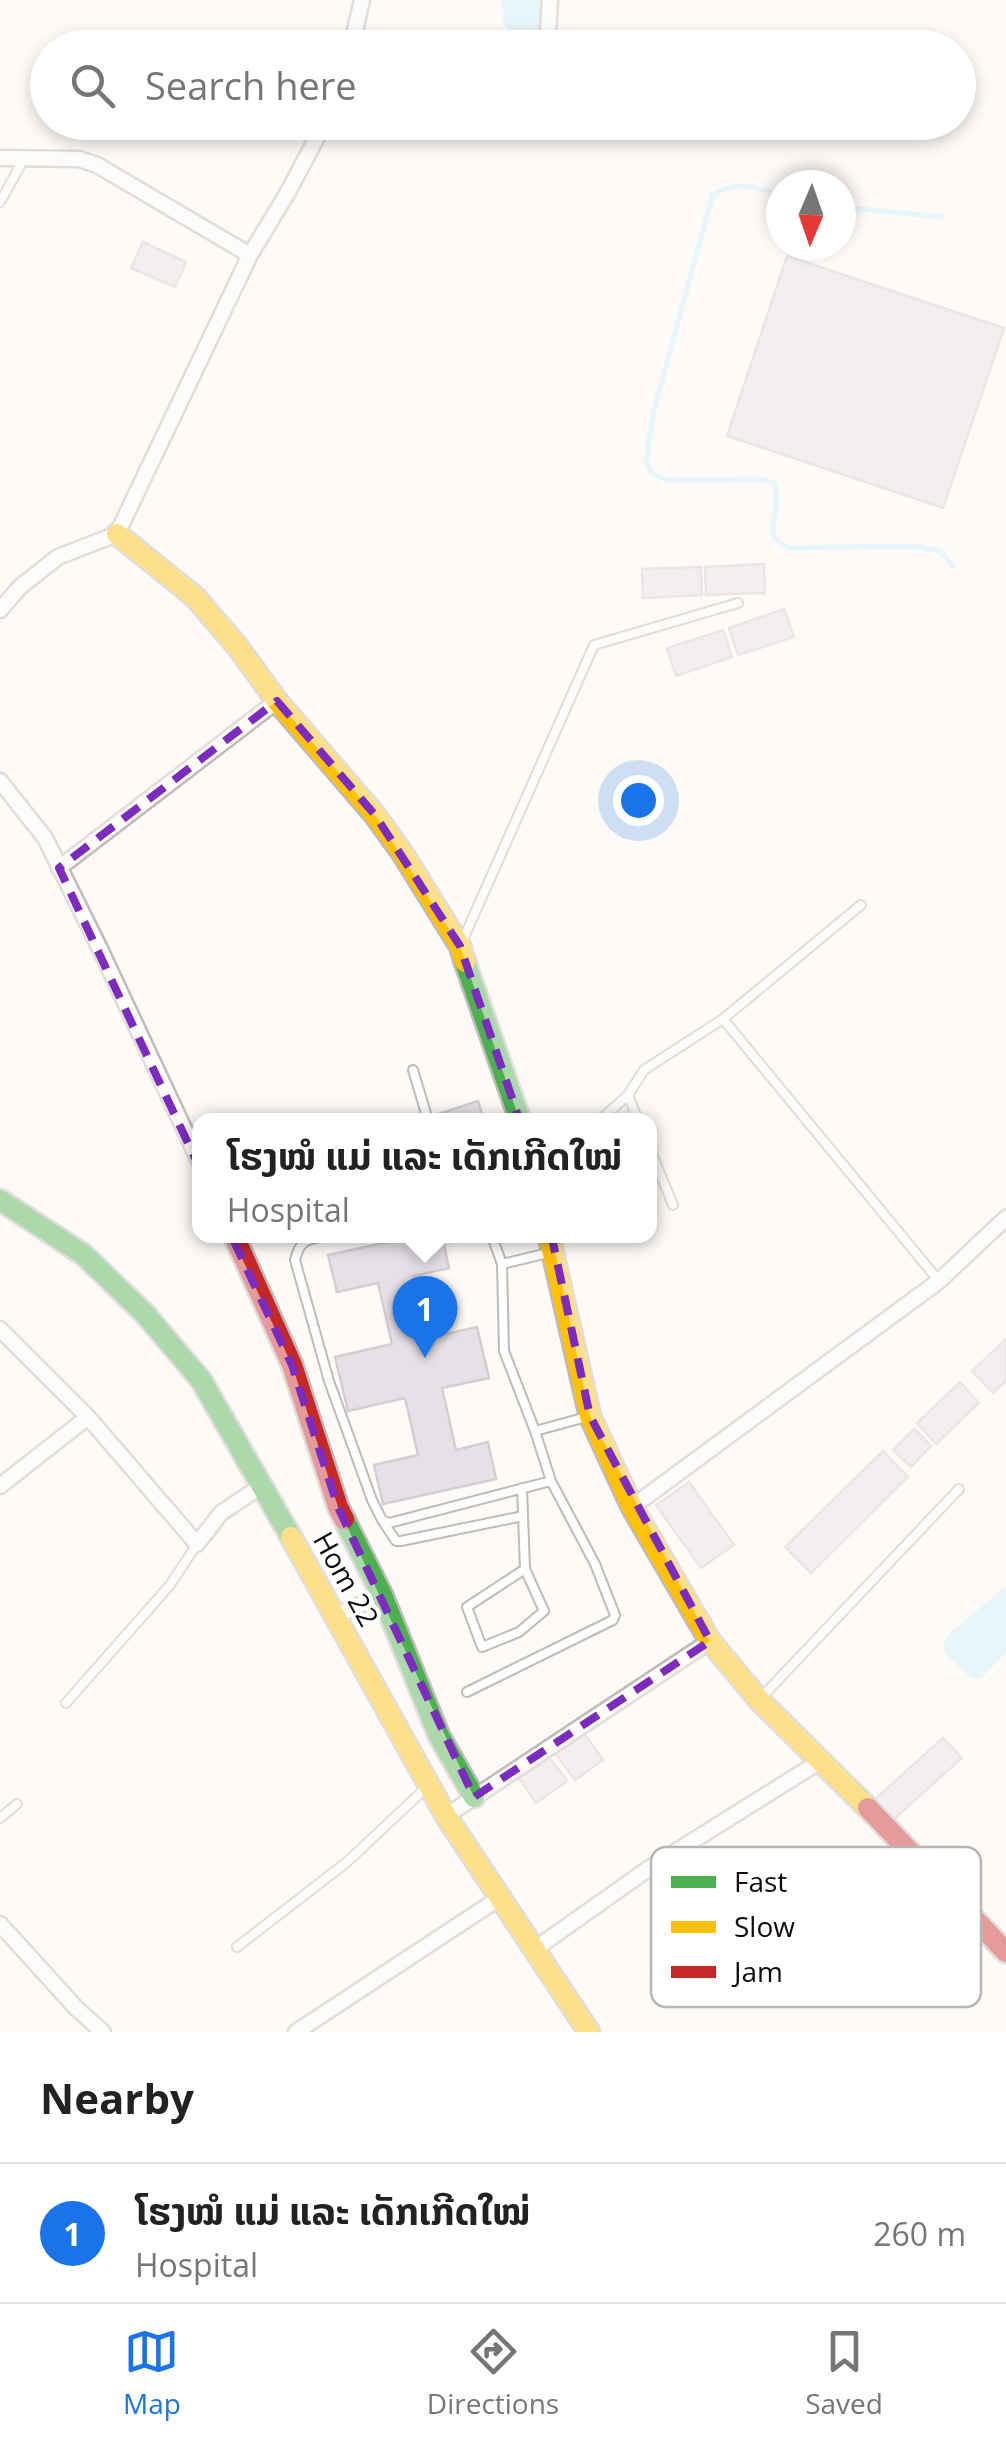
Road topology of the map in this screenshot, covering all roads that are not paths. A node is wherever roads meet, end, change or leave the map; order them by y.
1 (362, 0) edge
2 (550, 0) edge
3 (355, 30) edge
4 (548, 30) edge
5 (315, 140) edge
6 (0, 158) edge
7 (24, 158) junction
8 (0, 202) edge
9 (250, 255) junction
10 (117, 534) junction
11 (738, 604) dead end
12 (0, 610) edge
13 (277, 701) junction
14 (0, 782) edge
15 (59, 868) junction
16 (862, 906) dead end
17 (460, 946) junction
18 (723, 1019) junction
19 (413, 1070) dead end
20 (628, 1095) junction
21 (426, 1113) edge
22 (518, 1113) edge
23 (608, 1113) edge
24 (635, 1113) edge
25 (192, 1146) edge
26 (657, 1166) edge
27 (0, 1200) edge
28 (673, 1205) dead end
29 (1006, 1218) edge
30 (237, 1243) edge
31 (303, 1243) edge
32 (494, 1243) edge
33 (550, 1244) edge
34 (502, 1264) junction
35 (938, 1281) junction
36 (0, 1329) edge
37 (590, 1416) junction
38 (88, 1417) junction
39 (535, 1430) junction
40 (552, 1481) junction
41 (263, 1484) junction
42 (0, 1486) edge
43 (522, 1488) junction
44 (959, 1490) dead end
45 (632, 1507) junction
46 (523, 1516) junction
47 (382, 1520) junction
48 (197, 1544) junction
49 (525, 1569) junction
50 (382, 1595) junction
51 (335, 1616) junction
52 (710, 1641) junction
53 (467, 1692) dead end
54 (759, 1700) junction
55 (66, 1703) dead end
56 (822, 1760) junction
57 (429, 1786) junction
58 (474, 1797) junction
59 (17, 1804) dead end
60 (446, 1816) junction
61 (0, 1818) edge
62 (683, 1847) edge
63 (905, 1847) edge
64 (651, 1867) edge
65 (502, 1897) junction
66 (0, 1924) edge
67 (981, 1926) edge
68 (238, 1947) dead end
69 (535, 1949) junction
70 (1006, 1952) edge
71 (103, 2032) edge
72 (296, 2032) edge
73 (589, 2032) edge

1 - 3 street
2 - 4 street
5 - 9 street
6 - 7 street
7 - 8 lane
7 - 9 street
9 - 10 street
10 - 12 street
10 - 13 street
11 - 17 lane
13 - 15 street
13 - 17 street
14 - 15 street
15 - 25 street
16 - 18 lane
17 - 22 street
18 - 20 lane
18 - 35 lane
19 - 21 lane
20 - 23 lane
20 - 24 lane
26 - 28 lane
27 - 41 street, Hom 22
29 - 35 street
30 - 50 street
31 - 47 lane
32 - 34 lane
33 - 34 lane
33 - 37 street
34 - 39 lane
35 - 45 street
36 - 38 street
37 - 39 lane
37 - 45 street
38 - 42 street
38 - 48 street
39 - 40 lane
40 - 43 lane
40 - 53 lane
41 - 48 street
41 - 51 street, Hom 22
43 - 46 lane
43 - 47 lane
44 - 54 lane
45 - 52 street
46 - 47 lane
46 - 49 lane
48 - 55 lane
49 - 49 lane
50 - 51 street
50 - 58 street
51 - 57 street, Hom 22
52 - 54 street
52 - 58 street
54 - 56 street
56 - 62 street
56 - 63 street
57 - 60 street, Hom 22
57 - 68 lane
58 - 60 street
59 - 61 lane
60 - 65 street, Hom 22
64 - 69 street
65 - 69 street, Hom 22
65 - 72 street
66 - 71 street
67 - 70 street
69 - 73 street, Hom 22

